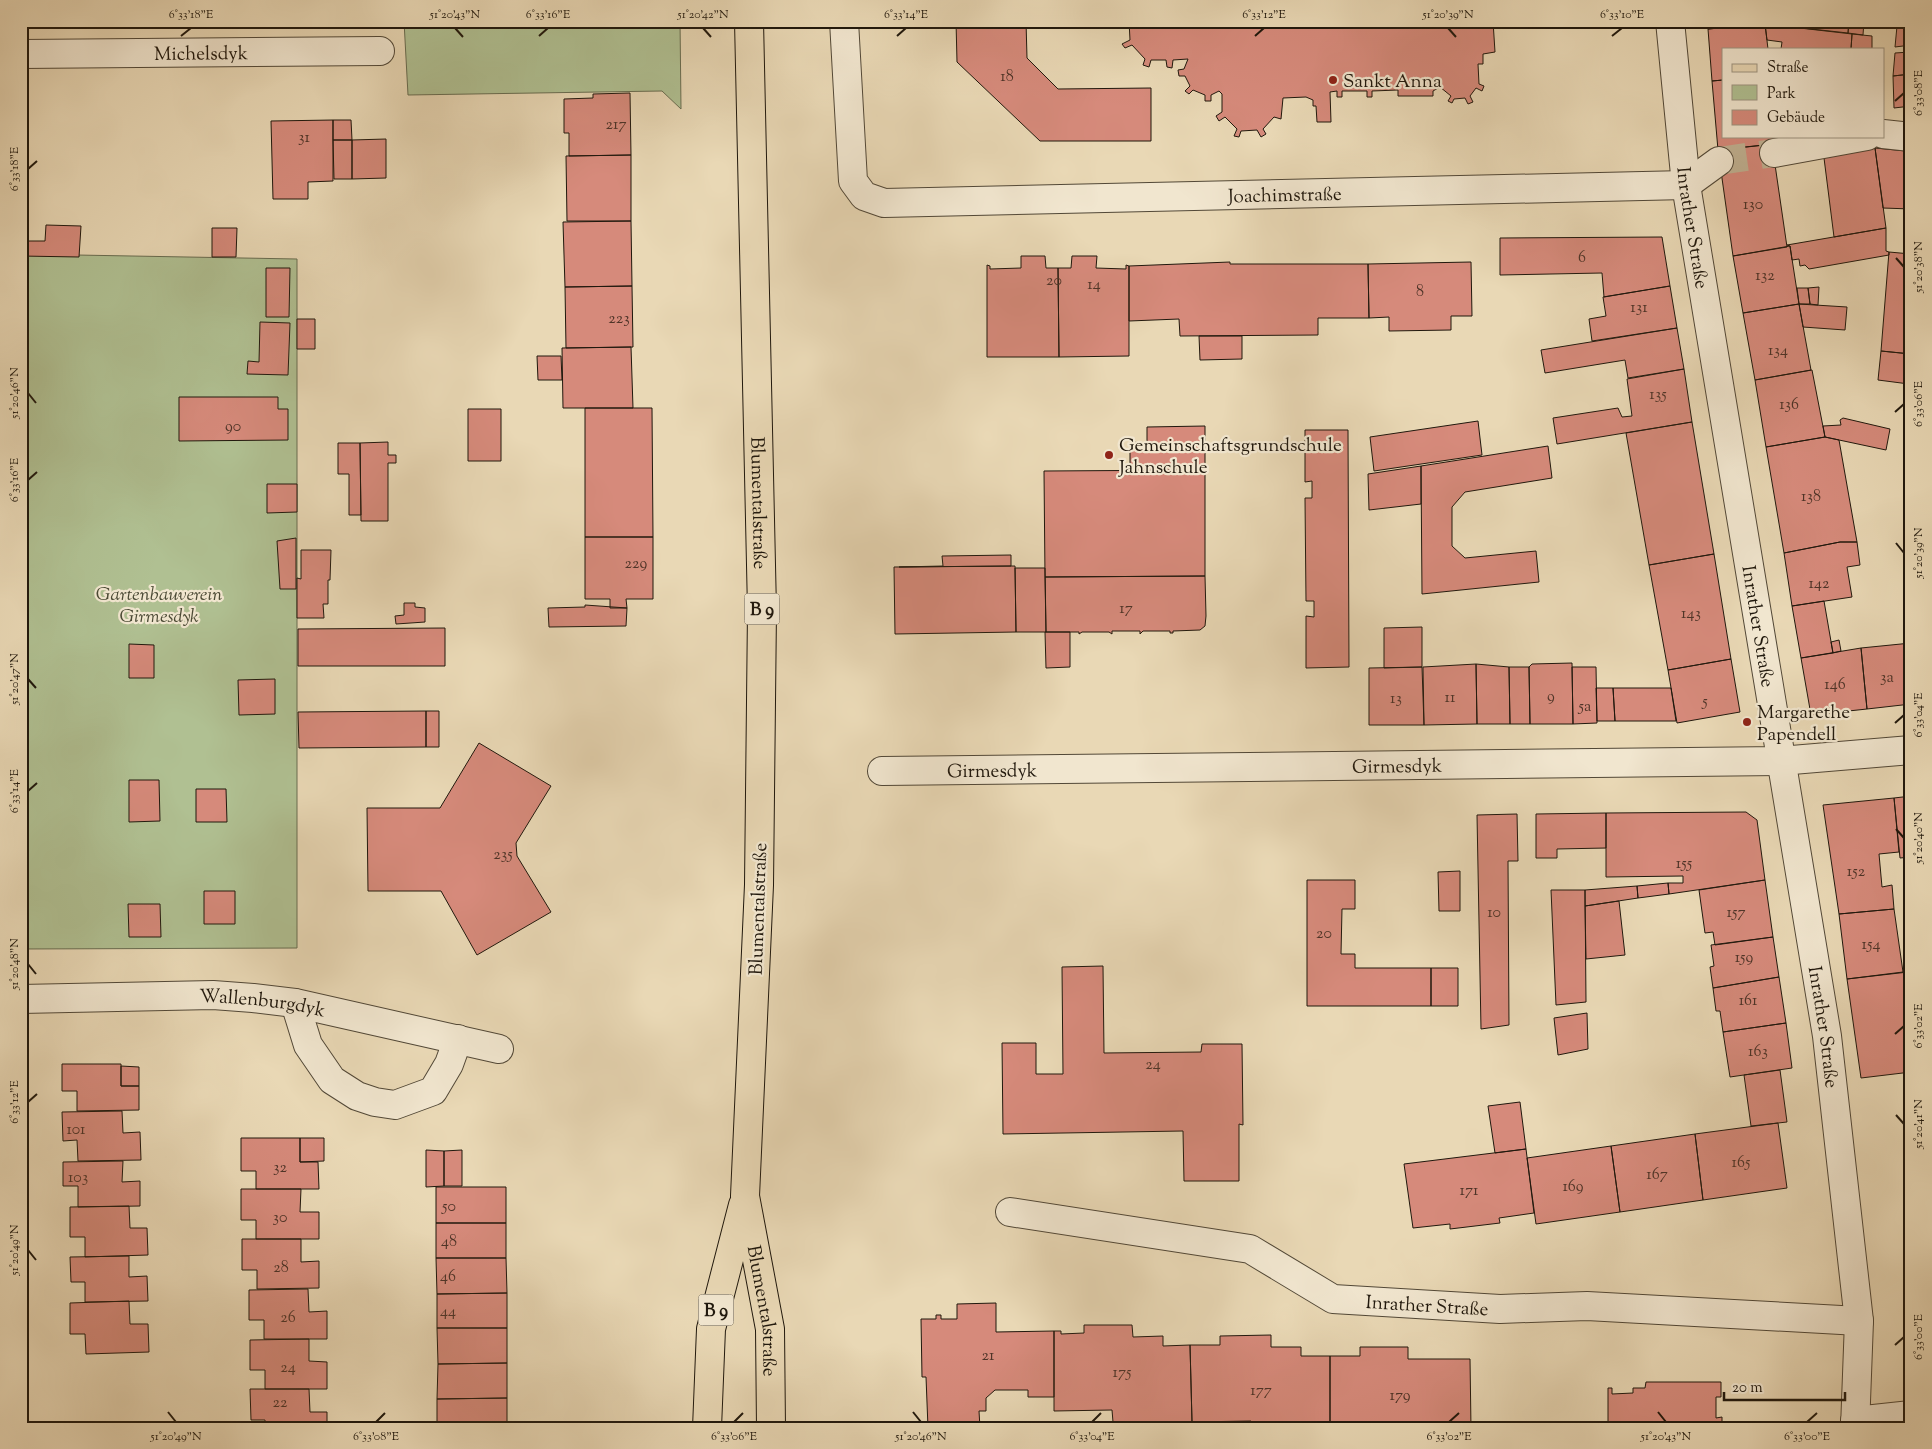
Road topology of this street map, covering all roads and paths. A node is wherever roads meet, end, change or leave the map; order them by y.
1 (749, 21) edge
2 (844, 21) edge
3 (1670, 21) edge
4 (380, 51) dead end
5 (21, 54) edge
6 (1884, 134) edge
7 (1911, 137) edge
8 (1855, 138) edge
9 (1774, 152) tunnel mouth
10 (1719, 161) tunnel mouth
11 (1686, 185) junction
12 (1911, 750) edge
13 (1780, 761) junction
14 (882, 771) dead end
15 (21, 999) edge
16 (295, 1003) junction
17 (458, 1039) junction
18 (499, 1049) dead end
19 (745, 1196) junction
20 (1010, 1212) dead end
21 (1858, 1321) junction
22 (1911, 1415) edge
23 (1855, 1424) edge
24 (707, 1428) edge
25 (771, 1428) edge

1 - 19 main road, Blumentalstraße / B 9
2 - 11 street, Joachimstraße
3 - 11 street, Inrather Straße
4 - 5 street, Michelsdyk
6 - 7 street
8 - 9 street
10 - 11 street
11 - 13 street, Inrather Straße
12 - 13 street, Girmesdyk
13 - 14 street, Girmesdyk
13 - 21 street, Inrather Straße
15 - 16 street, Wallenburgdyk
16 - 17 street, Wallenburgdyk
16 - 17 street
17 - 18 street, Wallenburgdyk
19 - 24 main road, Blumentalstraße / B 9
19 - 25 main road, Blumentalstraße / B 9
20 - 21 street, Inrather Straße
21 - 23 street, Inrather Straße
22 - 23 street

